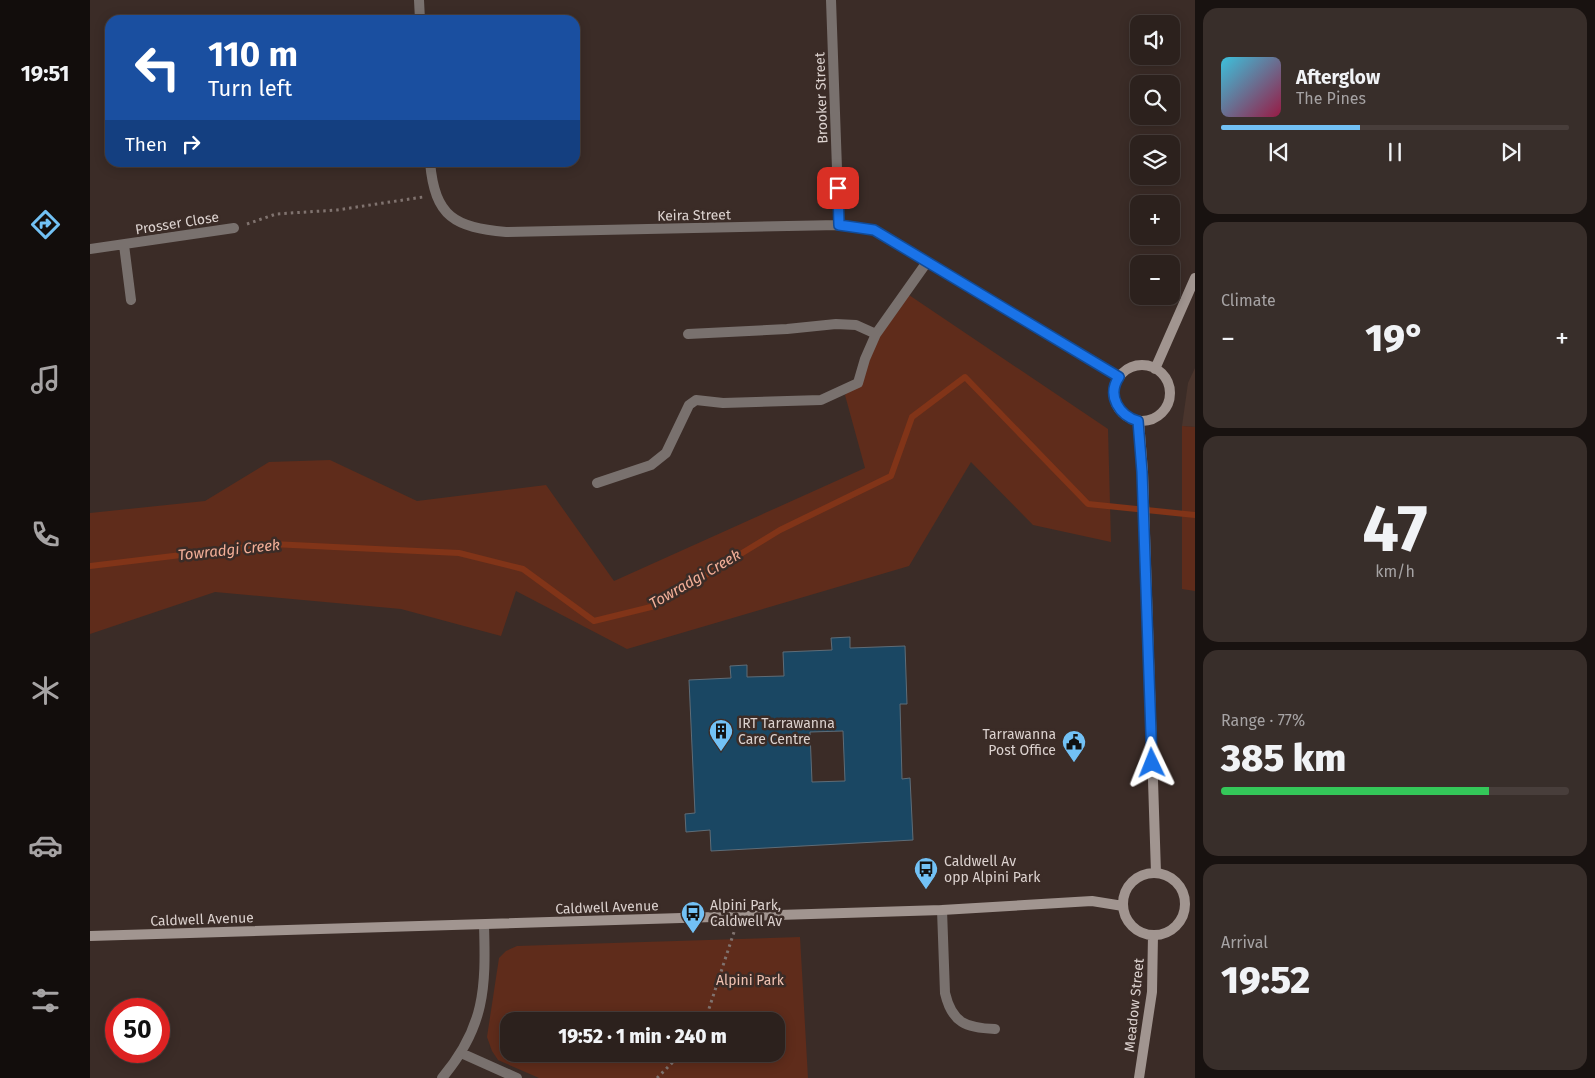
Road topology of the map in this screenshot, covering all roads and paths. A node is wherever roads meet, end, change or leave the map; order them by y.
1 (419, 0) edge
2 (831, 0) edge
3 (420, 15) edge
4 (431, 167) edge
5 (436, 195) junction
6 (839, 225) junction
7 (234, 228) joint
8 (124, 245) junction
9 (90, 249) edge
10 (927, 262) junction
11 (1195, 278) edge
12 (131, 300) dead end
13 (688, 334) dead end
14 (876, 334) junction
15 (1155, 369) junction
16 (1119, 377) junction
17 (1138, 421) junction
18 (597, 483) dead end
19 (1156, 873) junction
20 (1190, 901) edge
21 (1123, 906) junction
22 (942, 910) junction
23 (739, 917) junction
24 (484, 925) junction
25 (1154, 935) junction
26 (90, 936) edge
27 (709, 1012) edge
28 (995, 1029) dead end
29 (461, 1053) junction
30 (673, 1062) edge
31 (442, 1078) edge
32 (517, 1078) edge
33 (657, 1078) edge
34 (1139, 1078) edge

1 - 3 street
2 - 6 street, Brooker Street
4 - 5 street
5 - 6 street, Keira Street
5 - 7 path
6 - 10 street, Keira Street
7 - 8 street, Prosser Close
8 - 9 street, Prosser Close
8 - 12 street, Prosser Close
10 - 14 street
10 - 16 street, Keira Street
11 - 15 main road
13 - 14 street
14 - 18 street
15 - 16 main road
15 - 17 main road
16 - 17 main road
17 - 19 main road
19 - 20 main road
19 - 21 main road
20 - 25 main road
21 - 22 main road, Caldwell Avenue
21 - 25 main road
22 - 23 main road, Caldwell Avenue
22 - 28 street
23 - 24 main road, Caldwell Avenue
23 - 27 path
24 - 26 main road, Caldwell Avenue
24 - 29 street
25 - 34 main road, Meadow Street
29 - 31 street
29 - 32 street
30 - 33 path

